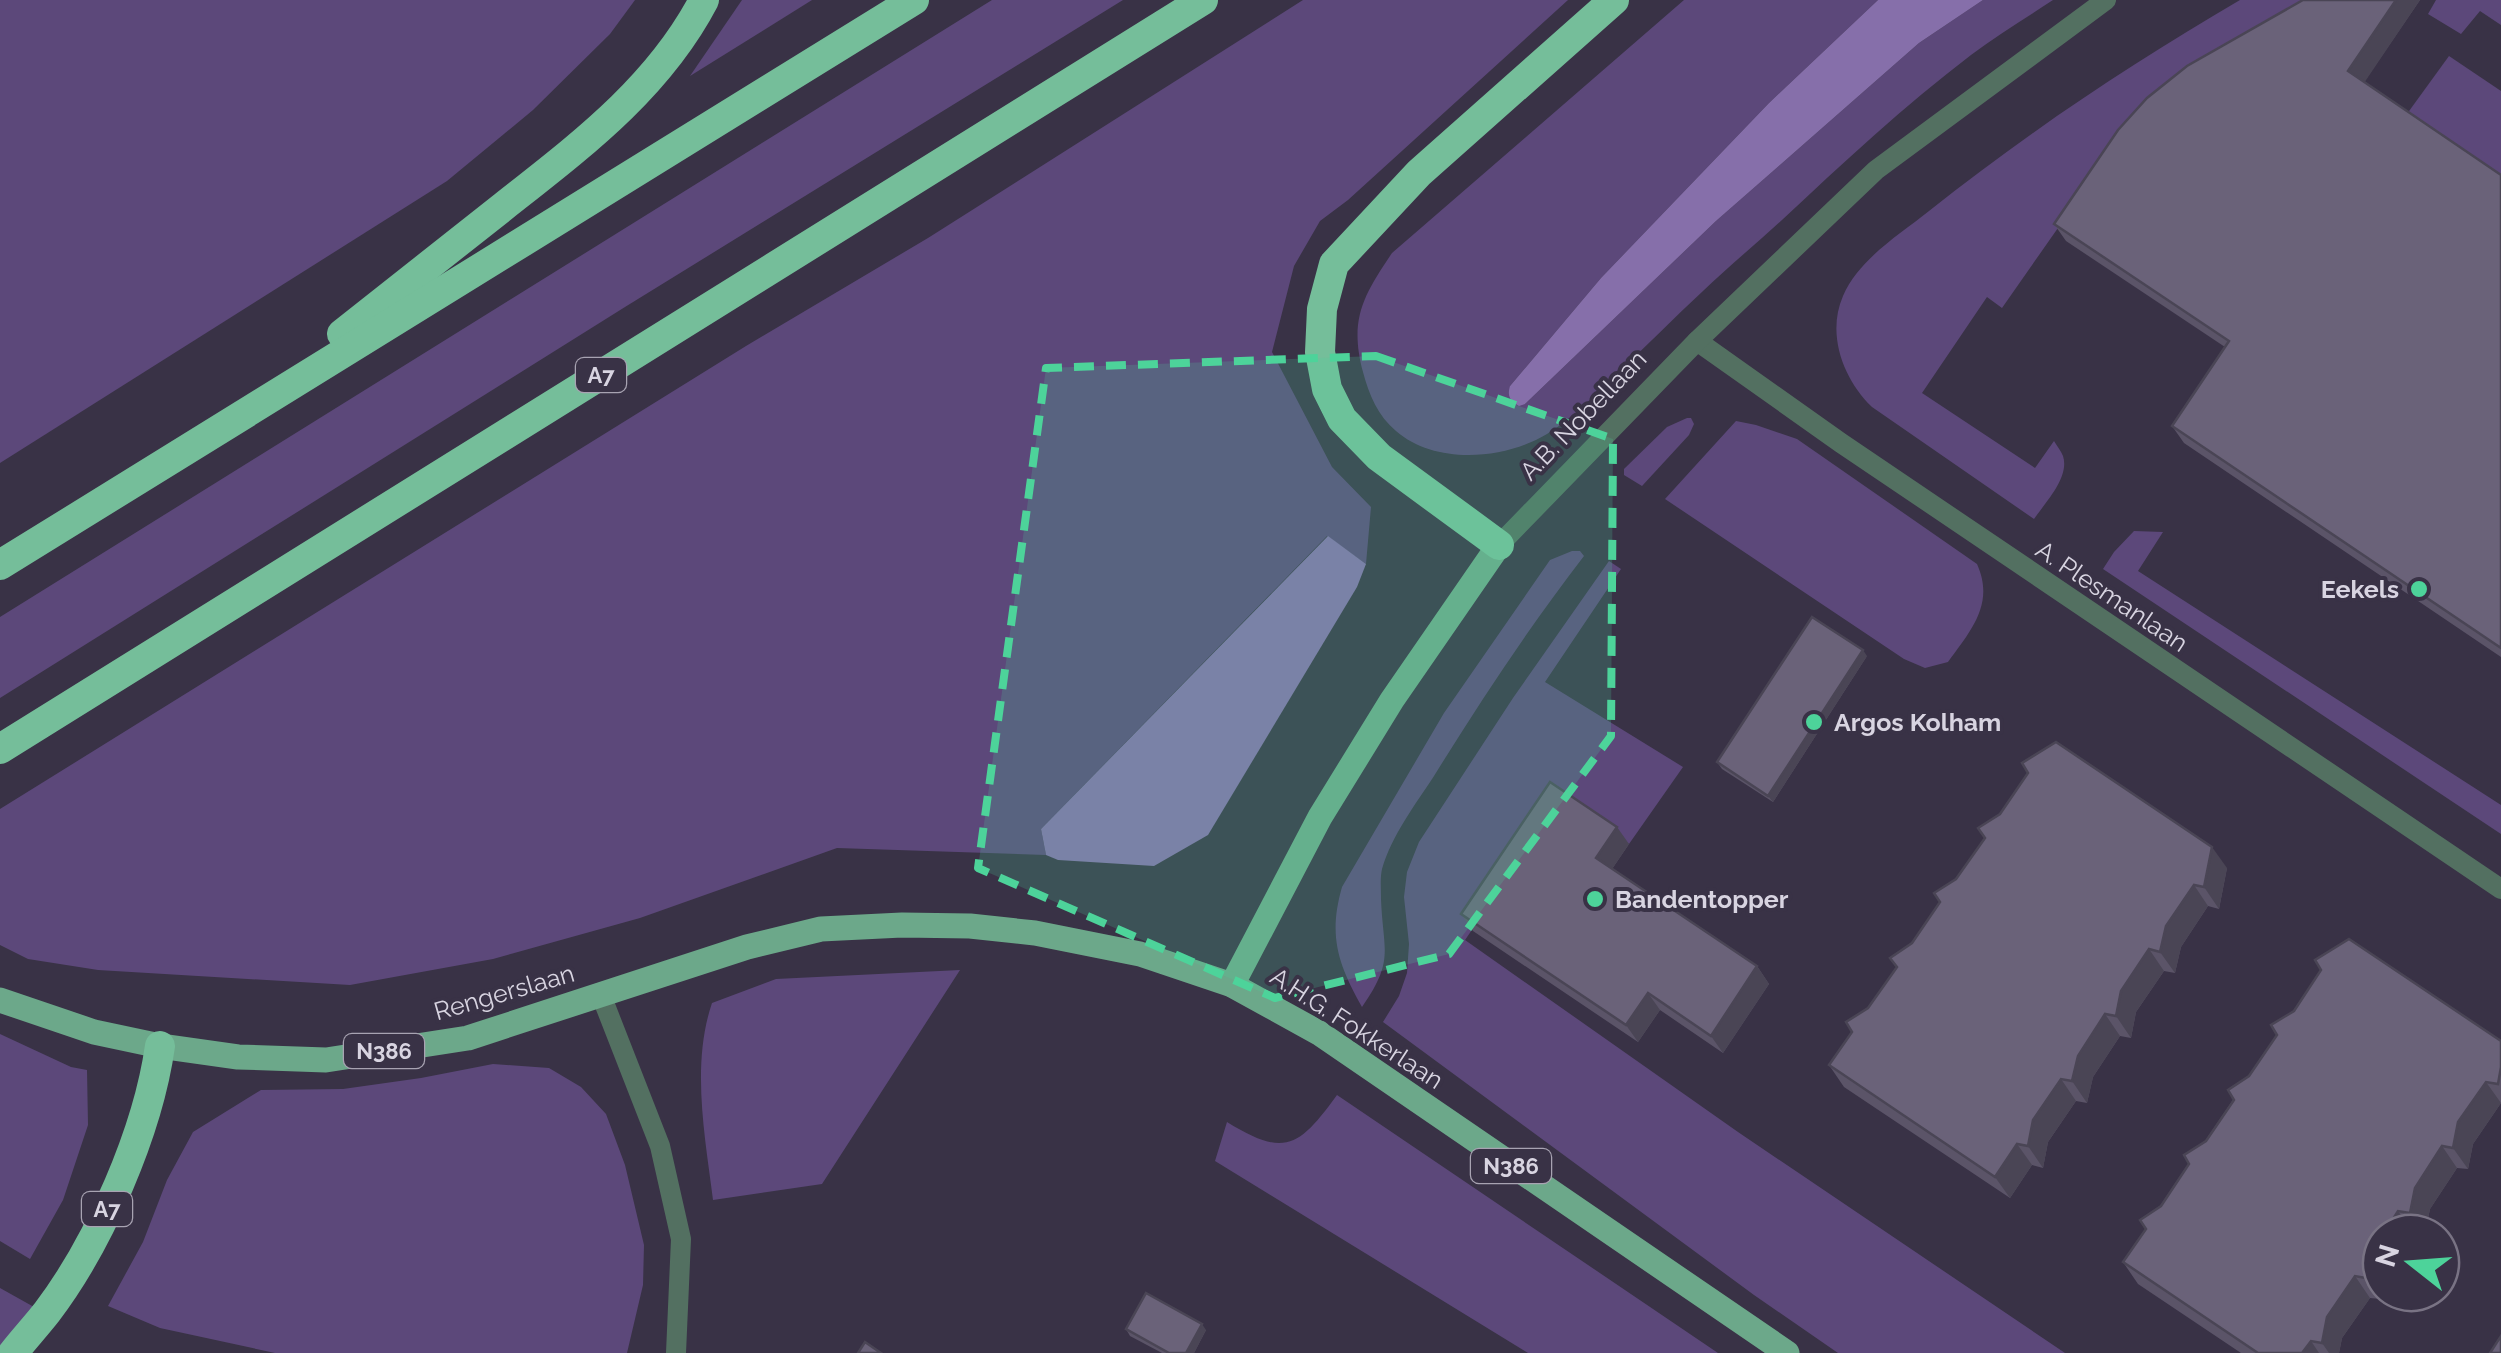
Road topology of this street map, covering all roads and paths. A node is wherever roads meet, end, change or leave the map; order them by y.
1 (704, 0) edge
2 (914, 0) edge
3 (1203, 0) edge
4 (1614, 0) edge
5 (2106, 0) edge
6 (1696, 341) junction
7 (230, 422) junction
8 (1499, 546) junction
9 (0, 565) edge
10 (0, 750) edge
11 (2501, 889) edge
12 (1232, 985) junction
13 (601, 995) junction
14 (0, 1000) edge
15 (160, 1046) junction
16 (13, 1353) edge
17 (676, 1353) edge
18 (1787, 1353) edge

1 - 7 highway
2 - 7 highway
3 - 10 highway, A7
4 - 8 highway
5 - 6 street, A.B. Nobellaan
6 - 8 street, A.B. Nobellaan
6 - 11 street, A. Plesmanlaan
7 - 9 highway
8 - 12 main road, A.B. Nobellaan
12 - 13 main road, A.H.G. Fokkerlaan / N386
12 - 18 main road, A.H.G. Fokkerlaan / N386
13 - 15 main road, Rengerslaan / N386
13 - 17 street, Rengerslaan
14 - 15 main road, Rengerslaan / N386
15 - 16 highway, A7

